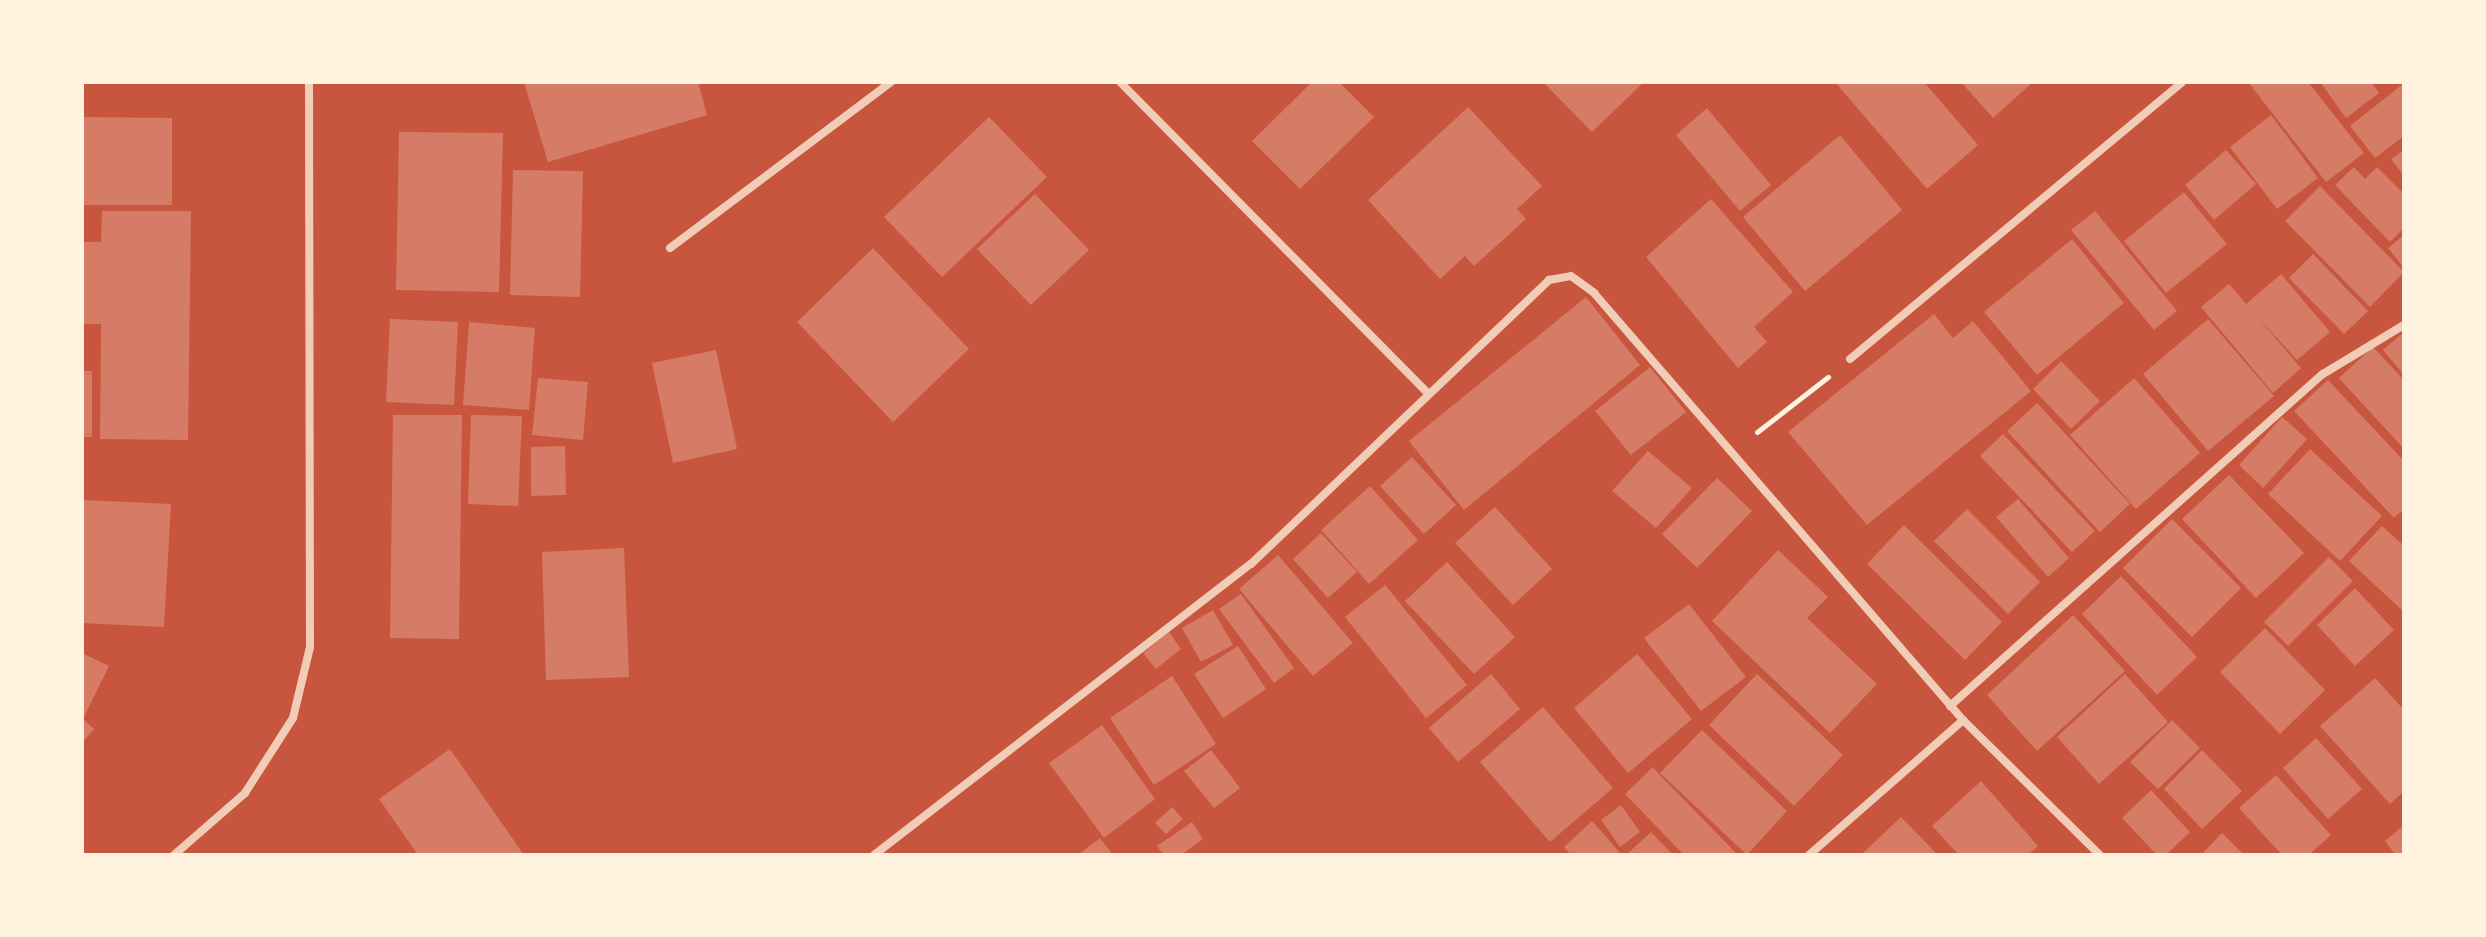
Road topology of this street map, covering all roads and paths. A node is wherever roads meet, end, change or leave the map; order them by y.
1 (309, 82) edge
2 (891, 82) edge
3 (1120, 82) edge
4 (2182, 82) edge
5 (670, 248) dead end
6 (2404, 325) edge
7 (1850, 359) joint
8 (1428, 393) junction
9 (1730, 453) junction
10 (1950, 706) junction
11 (1963, 720) junction
12 (174, 855) edge
13 (874, 855) edge
14 (1809, 855) edge
15 (2100, 855) edge

1 - 12 street
2 - 5 street
3 - 8 street
4 - 7 street
6 - 10 street
7 - 9 path
8 - 9 street
8 - 13 street
9 - 10 street
10 - 11 street
11 - 14 street
11 - 15 street

